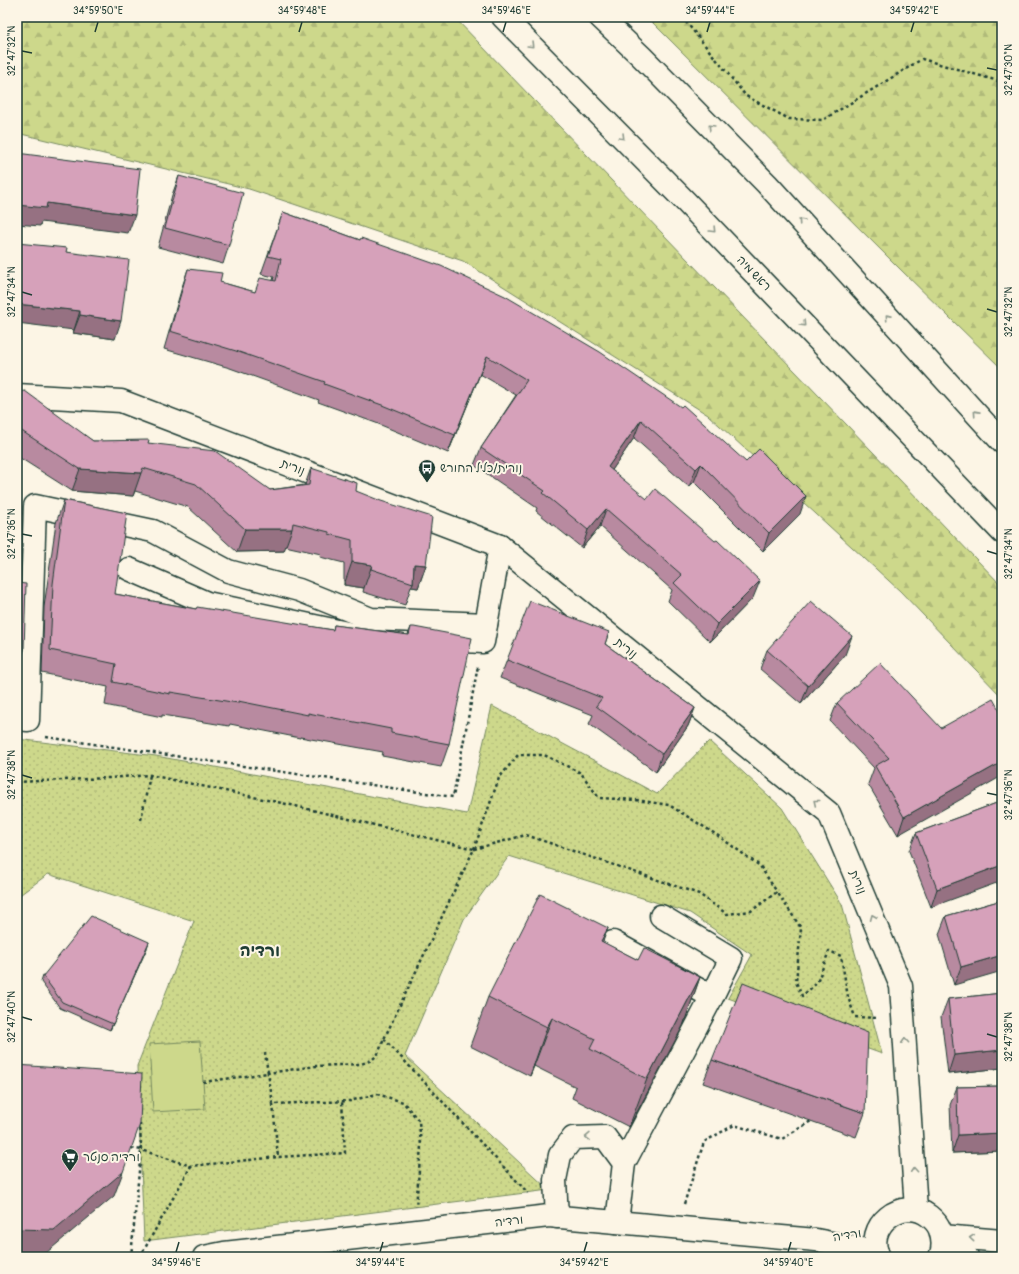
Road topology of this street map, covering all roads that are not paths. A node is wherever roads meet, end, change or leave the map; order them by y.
1 (503, 17) edge
2 (600, 17) edge
3 (17, 396) edge
4 (1002, 442) edge
5 (1002, 532) edge
6 (500, 546) junction
7 (129, 569) dead end
8 (484, 633) junction
9 (17, 719) edge
10 (661, 916) dead end
11 (613, 942) dead end
12 (712, 997) junction
13 (624, 1163) junction
14 (916, 1209) junction
15 (553, 1216) junction
16 (617, 1222) junction
17 (878, 1230) junction
18 (816, 1240) junction
19 (1002, 1241) edge
20 (941, 1249) edge
21 (878, 1255) edge
22 (204, 1257) edge
23 (967, 1257) edge

1 -> 5 street, ראש מיה
4 -> 2 street
3 - 6 street, נורית
6 - 8 street
14 -> 6 street, נורית
7 - 8 street
8 - 9 street
10 - 12 street
11 - 12 street
12 - 13 street
13 -> 15 street
13 - 16 street
14 - 17 street
14 - 20 street
15 - 16 street, ורדיה
15 - 22 street, ורדיה
16 - 18 street, ורדיה
17 - 18 street, ורדיה
17 - 21 street
18 - 21 street, ורדיה
19 -> 20 street
20 - 23 street

